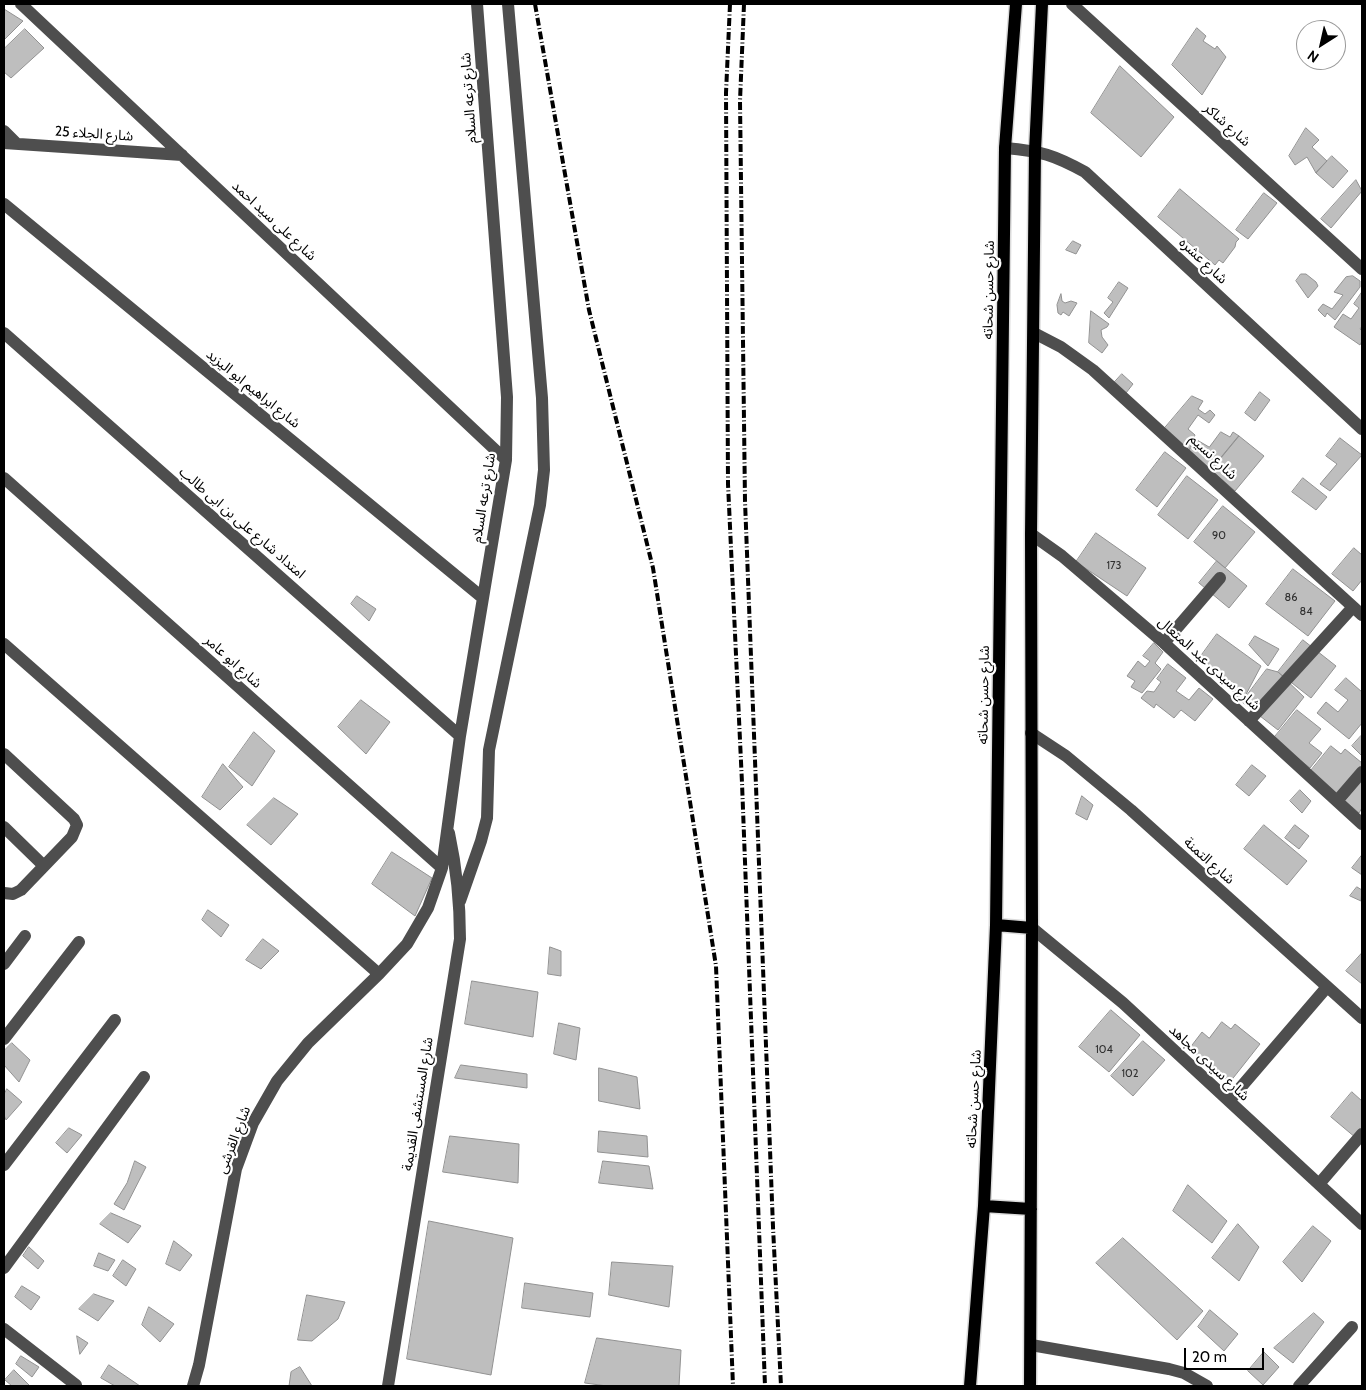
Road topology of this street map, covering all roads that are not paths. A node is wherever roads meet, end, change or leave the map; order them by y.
1 (21, 4) edge
2 (477, 4) edge
3 (508, 4) edge
4 (1016, 4) edge
5 (1042, 4) edge
6 (1072, 4) edge
7 (4, 131) edge
8 (4, 143) edge
9 (17, 144) junction
10 (1005, 148) junction
11 (1035, 150) junction
12 (182, 155) junction
13 (4, 204) edge
14 (1362, 268) edge
15 (4, 333) edge
16 (1034, 333) junction
17 (1362, 429) edge
18 (506, 460) junction
19 (4, 478) edge
20 (1031, 534) junction
21 (1220, 578) dead end
22 (483, 598) junction
23 (1358, 611) edge
24 (1164, 643) junction
25 (4, 644) edge
26 (1249, 721) junction
27 (1031, 733) junction
28 (460, 736) junction
29 (4, 754) edge
30 (1362, 772) edge
31 (1337, 801) junction
32 (1362, 824) edge
33 (447, 826) junction
34 (4, 827) edge
35 (44, 866) junction
36 (442, 868) junction
37 (4, 893) edge
38 (460, 901) junction
39 (996, 925) junction
40 (1032, 928) junction
41 (25, 936) dead end
42 (79, 942) dead end
43 (4, 964) edge
44 (379, 974) junction
45 (1327, 987) junction
46 (1362, 1018) edge
47 (115, 1020) dead end
48 (4, 1038) edge
49 (144, 1077) dead end
50 (1229, 1101) junction
51 (1362, 1134) edge
52 (4, 1165) edge
53 (1319, 1184) junction
54 (984, 1206) junction
55 (1031, 1209) junction
56 (1362, 1224) edge
57 (4, 1268) edge
58 (1352, 1327) dead end
59 (4, 1329) edge
60 (1031, 1345) junction
61 (76, 1386) edge
62 (193, 1386) edge
63 (388, 1386) edge
64 (970, 1386) edge
65 (1030, 1386) edge
66 (1207, 1386) edge
67 (1299, 1386) edge

1 - 12 street, شارع على سيد احمد
2 - 18 street, شارع ترعه السلام
3 - 38 street
4 - 10 main road, شارع حسن شحاته
5 - 11 main road
6 - 14 street, شارع شاكر
7 - 9 street
8 - 9 street, شارع الجلاء 25
9 - 12 street, شارع الجلاء 25
10 - 11 street, شارع عشره
10 - 39 main road, شارع حسن شحاته
11 - 16 main road
11 - 17 street, شارع عشره
12 - 18 street, شارع على سيد احمد
13 - 22 street, شارع ابراهيم ابو اليزيد
15 - 28 street, امتداد شارع على بن ابى طالب
16 - 20 main road
16 - 23 street, شارع نسيم
18 - 22 street, شارع ترعه السلام
19 - 36 street, شارع ابو عامر
20 - 24 street, شارع سيدى عبد المتعال
20 - 27 main road
21 - 24 street
22 - 28 street, شارع ترعه السلام
23 - 26 street
24 - 26 street, شارع سيدى عبد المتعال
25 - 44 street
26 - 31 street, شارع سيدى عبد المتعال
27 - 40 main road
27 - 45 street, شارع التمنة
28 - 33 street, شارع ترعه السلام
29 - 35 street
30 - 31 street
31 - 32 street, شارع سيدى عبد المتعال
33 - 36 street, شارع ترعه السلام
33 - 38 street, شارع المستشفى القديمة
34 - 35 street
35 - 37 street
36 - 44 street, شارع ترعه السلام
38 - 63 street, شارع المستشفى القديمة
39 - 40 main road
39 - 54 main road, شارع حسن شحاته
40 - 50 street, شارع سيدى مجاهد
40 - 55 main road
41 - 43 street
42 - 48 street
44 - 62 street, شارع القرشى
45 - 46 street, شارع التمنة
45 - 50 street
47 - 52 street
49 - 57 street
50 - 53 street, شارع سيدى مجاهد
51 - 53 street
53 - 56 street, شارع سيدى مجاهد
54 - 55 main road
54 - 64 main road, شارع حسن شحاته
55 - 60 main road
58 - 67 street
59 - 61 street
60 - 65 main road
60 - 66 street

